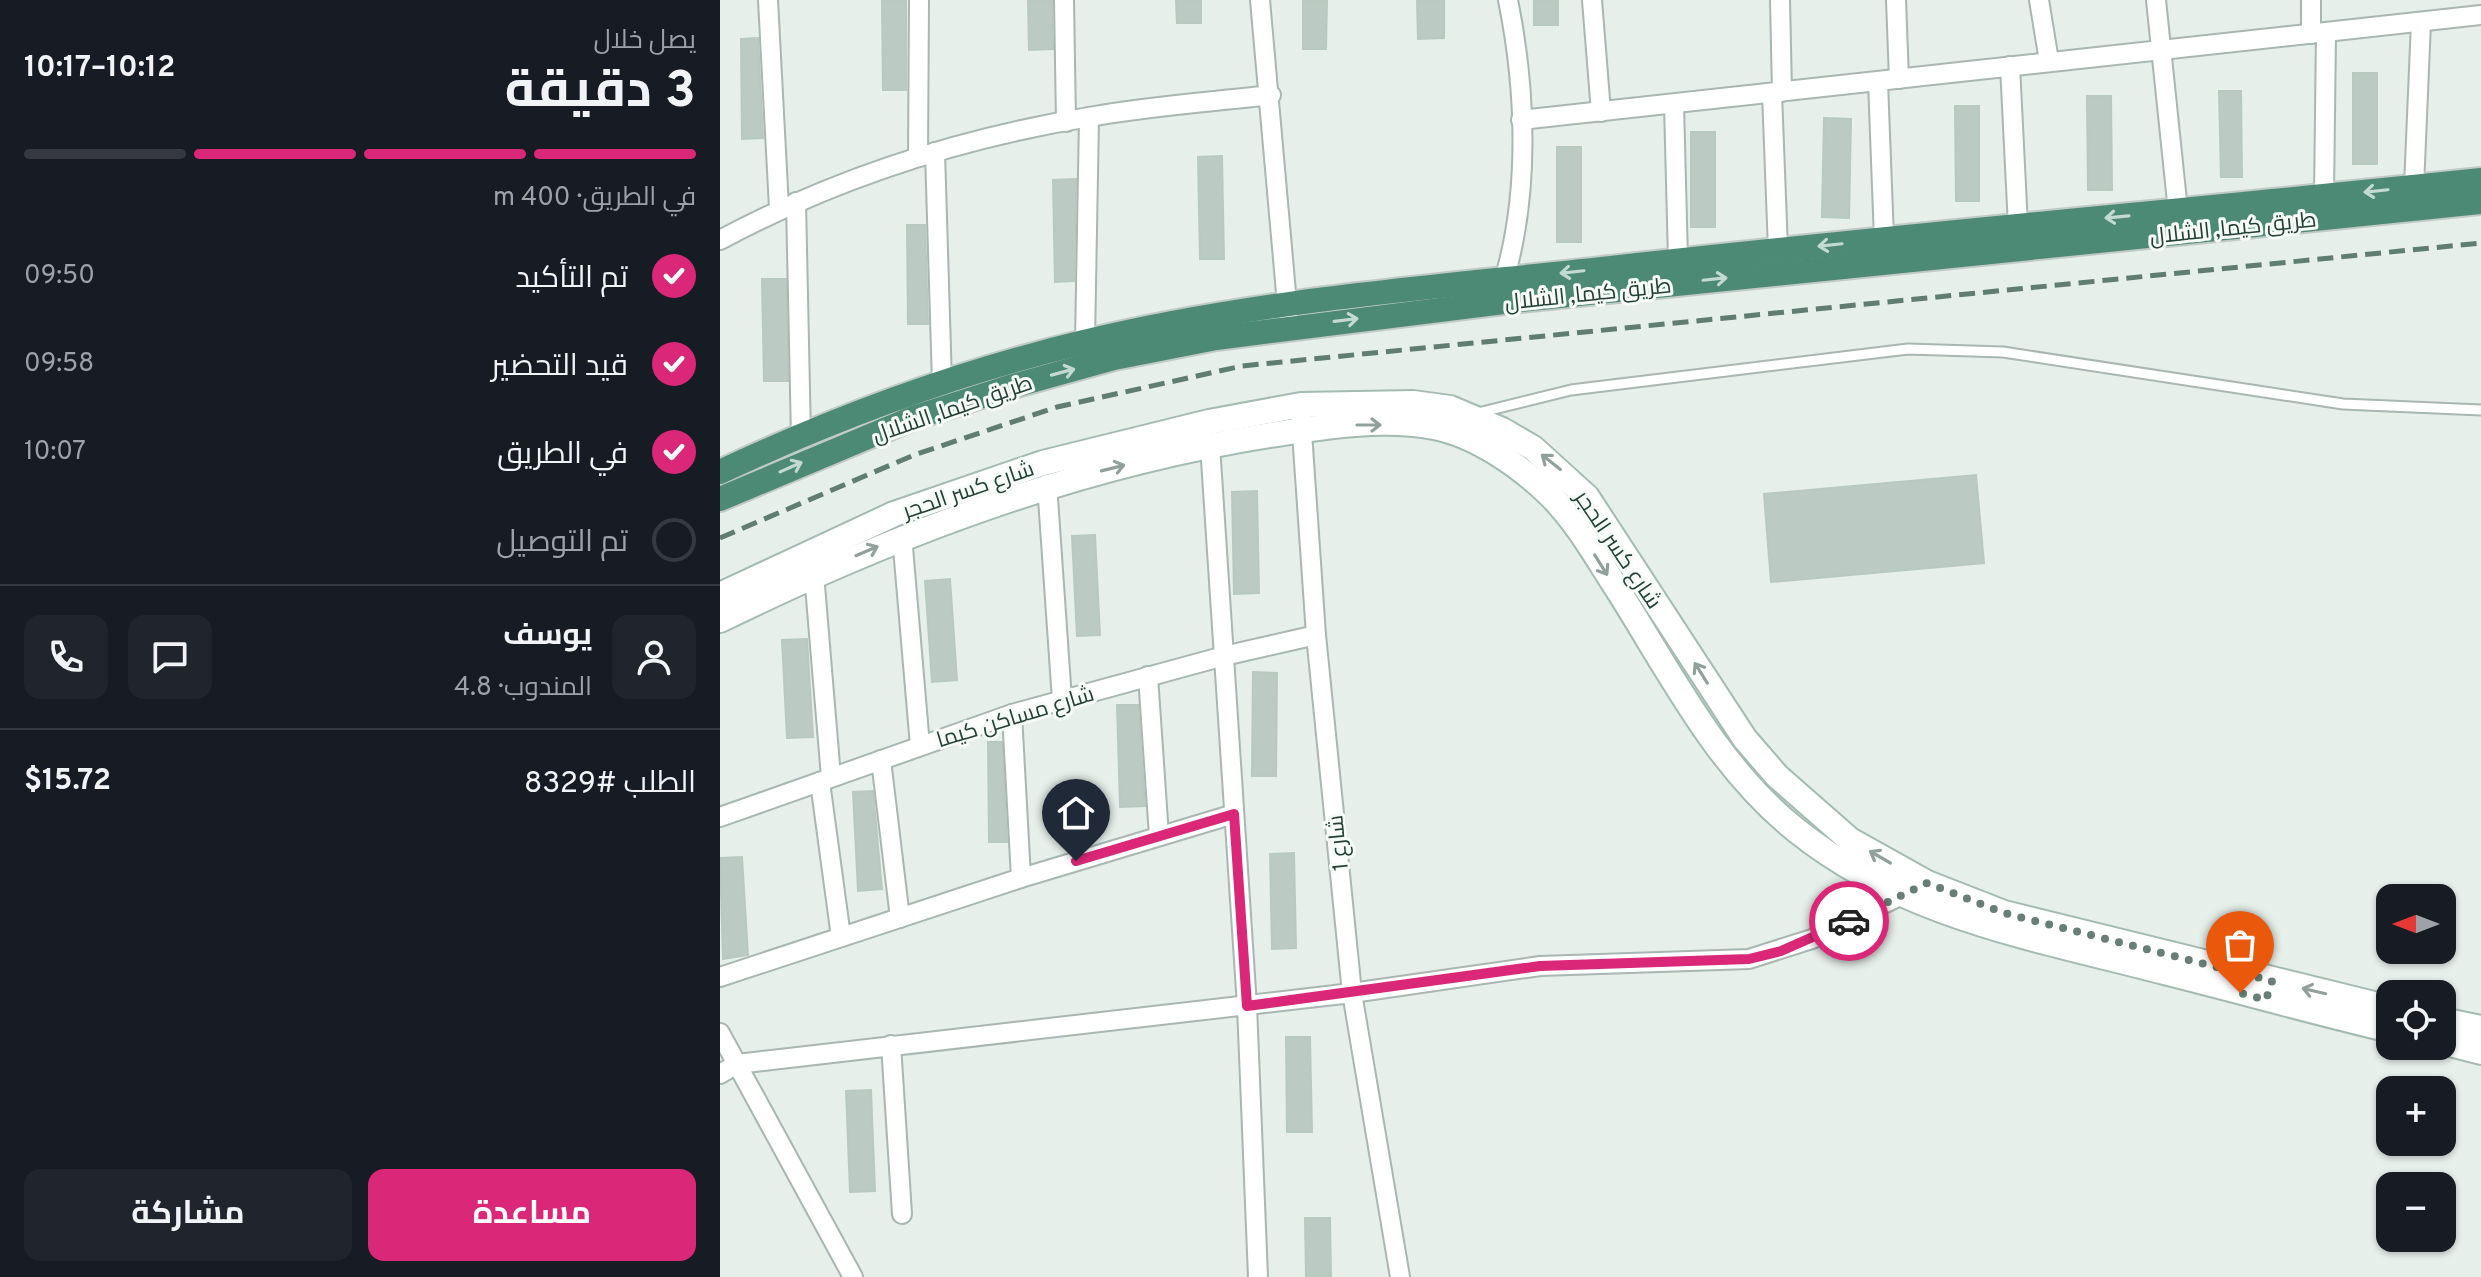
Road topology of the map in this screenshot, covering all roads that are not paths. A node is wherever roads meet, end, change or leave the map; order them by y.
1 (768, 0) edge
2 (919, 0) edge
3 (1064, 0) edge
4 (1260, 0) edge
5 (1508, 0) edge
6 (1592, 0) edge
7 (1780, 0) edge
8 (1896, 0) edge
9 (2039, 0) edge
10 (2156, 0) edge
11 (2311, 0) edge
12 (2447, 9) edge
13 (2481, 15) edge
14 (2421, 22) junction
15 (2318, 33) junction
16 (2161, 50) junction
17 (2049, 61) junction
18 (2010, 66) junction
19 (1899, 79) junction
20 (1878, 82) junction
21 (1777, 93) junction
22 (1271, 95) junction
23 (1674, 104) junction
24 (1601, 112) junction
25 (1089, 117) junction
26 (1521, 120) junction
27 (1066, 122) junction
28 (926, 154) junction
29 (2481, 180) edge
30 (2414, 187) junction
31 (2324, 196) junction
32 (2481, 202) edge
33 (787, 205) junction
34 (2165, 220) junction
35 (2018, 226) junction
36 (1884, 239) junction
37 (720, 240) edge
38 (1778, 250) junction
39 (1678, 260) junction
40 (1504, 280) junction
41 (1288, 315) junction
42 (1085, 342) junction
43 (942, 383) junction
44 (1301, 405) junction
45 (2481, 410) edge
46 (1468, 415) junction
47 (1302, 430) junction
48 (1447, 430) junction
49 (801, 437) junction
50 (1210, 445) junction
51 (720, 472) edge
52 (1047, 484) junction
53 (720, 499) edge
54 (902, 536) junction
55 (814, 574) junction
56 (720, 595) edge
57 (720, 620) edge
58 (1316, 635) junction
59 (1224, 656) junction
60 (1148, 676) junction
61 (1062, 700) junction
62 (1012, 714) junction
63 (920, 746) junction
64 (881, 760) junction
65 (825, 780) junction
66 (1234, 814) junction
67 (720, 817) edge
68 (1159, 836) junction
69 (1021, 878) junction
70 (1927, 883) junction
71 (1901, 896) junction
72 (900, 918) junction
73 (841, 937) junction
74 (2166, 963) junction
75 (720, 977) edge
76 (2269, 990) junction
77 (1352, 993) junction
78 (1247, 1006) junction
79 (2376, 1006) edge
80 (2456, 1023) edge
81 (2376, 1025) edge
82 (2481, 1028) edge
83 (720, 1033) edge
84 (891, 1045) junction
85 (2456, 1046) edge
86 (2481, 1052) edge
87 (737, 1064) junction
88 (720, 1074) edge
89 (902, 1214) dead end
90 (853, 1277) edge
91 (1258, 1277) edge
92 (1400, 1277) edge

1 - 33 street
2 - 28 street
3 - 27 street
4 - 22 street
5 - 26 street
6 - 24 street
7 - 21 street
8 - 19 street
9 - 17 street
10 - 16 street
11 - 15 street
12 - 13 street
12 - 14 street
14 - 15 street
14 - 30 street
15 - 16 street
15 - 31 street
16 - 17 street
16 - 34 street
17 - 18 street
18 - 19 street
18 - 35 street
19 - 20 street
20 - 21 street
20 - 36 street
21 - 23 street
21 - 38 street
22 - 25 street
22 - 41 street
23 - 24 street
23 - 39 street
24 - 26 street
25 - 27 street
25 - 42 street
26 - 40 street
27 - 28 street
28 - 33 street
28 - 43 street
29 - 30 highway, طريق كيما, الشلال
30 -> 31 highway, طريق كيما, الشلال
31 - 34 highway, طريق كيما, الشلال
32 - 34 highway, طريق كيما, الشلال
33 - 37 street
33 - 49 street
34 -> 35 highway, طريق كيما, الشلال
41 -> 34 highway, طريق كيما, الشلال
35 - 36 highway, طريق كيما, الشلال
36 -> 38 highway, طريق كيما, الشلال
38 - 39 highway, طريق كيما, الشلال
39 -> 40 highway, طريق كيما, الشلال
40 - 41 highway, طريق كيما, الشلال
41 - 42 highway, طريق كيما, الشلال
53 -> 41 highway, طريق كيما, الشلال
42 - 43 highway, طريق كيما, الشلال
43 - 49 highway, طريق كيما, الشلال
44 - 46 main road, شارع كسر الحجر
44 - 47 street, شارع 1
44 - 56 main road, شارع كسر الحجر
45 - 46 lane
46 - 48 main road
70 -> 46 main road, شارع كسر الحجر
47 -> 48 main road, شارع كسر الحجر
47 - 50 main road, شارع كسر الحجر
47 - 58 street, شارع 1
48 -> 71 main road, شارع كسر الحجر
49 - 51 highway, طريق كيما, الشلال
52 -> 50 main road, شارع كسر الحجر
50 - 59 street
52 - 54 main road, شارع كسر الحجر
52 - 61 street
55 -> 54 main road, شارع كسر الحجر
54 - 63 street
55 - 57 main road, شارع كسر الحجر
55 - 65 street
58 - 59 street, شارع مساكن كيما
58 - 77 street, شارع 1
59 - 60 street, شارع مساكن كيما
59 - 66 street
60 - 61 street, شارع مساكن كيما
60 - 68 street
61 - 62 street, شارع مساكن كيما
62 - 63 street, شارع مساكن كيما
62 - 69 street
63 - 64 street, شارع مساكن كيما
64 - 65 street, شارع مساكن كيما
64 - 72 street
65 - 67 street, شارع مساكن كيما
65 - 73 street
66 - 68 street
66 - 78 street
68 - 69 street
69 - 72 street
70 - 71 street
70 - 74 main road, شارع كسر الحجر
71 - 74 main road, شارع كسر الحجر
71 - 77 street
72 - 73 street
73 - 75 street
74 - 76 main road, شارع كسر الحجر
79 -> 76 main road, شارع كسر الحجر
76 - 81 main road, شارع كسر الحجر
77 - 78 street
77 - 92 street, شارع 1
78 - 84 street
78 - 91 street
80 - 82 main road
83 - 87 street
84 - 87 street
84 - 89 street
85 - 86 main road
87 - 88 street
87 - 90 street

